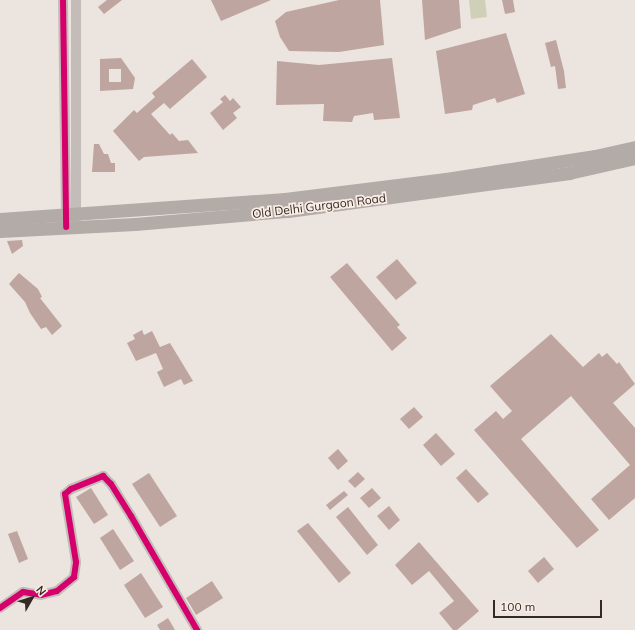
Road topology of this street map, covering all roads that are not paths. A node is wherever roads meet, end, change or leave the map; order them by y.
1 (63, 0) edge
2 (76, 0) edge
3 (635, 147) edge
4 (635, 158) edge
5 (596, 162) junction
6 (71, 213) junction
7 (0, 219) edge
8 (71, 227) junction
9 (0, 231) edge
10 (0, 608) edge
11 (197, 630) edge

1 - 6 street
2 - 6 street
3 - 5 main road, Old Delhi Gurgaon Road
4 - 5 main road, Old Delhi Gurgaon Road
5 - 6 main road, Old Delhi Gurgaon Road
5 - 8 main road, Old Delhi Gurgaon Road
6 - 7 main road, Old Delhi Gurgaon Road
6 - 8 street
8 - 9 main road, Old Delhi Gurgaon Road
10 - 11 street

